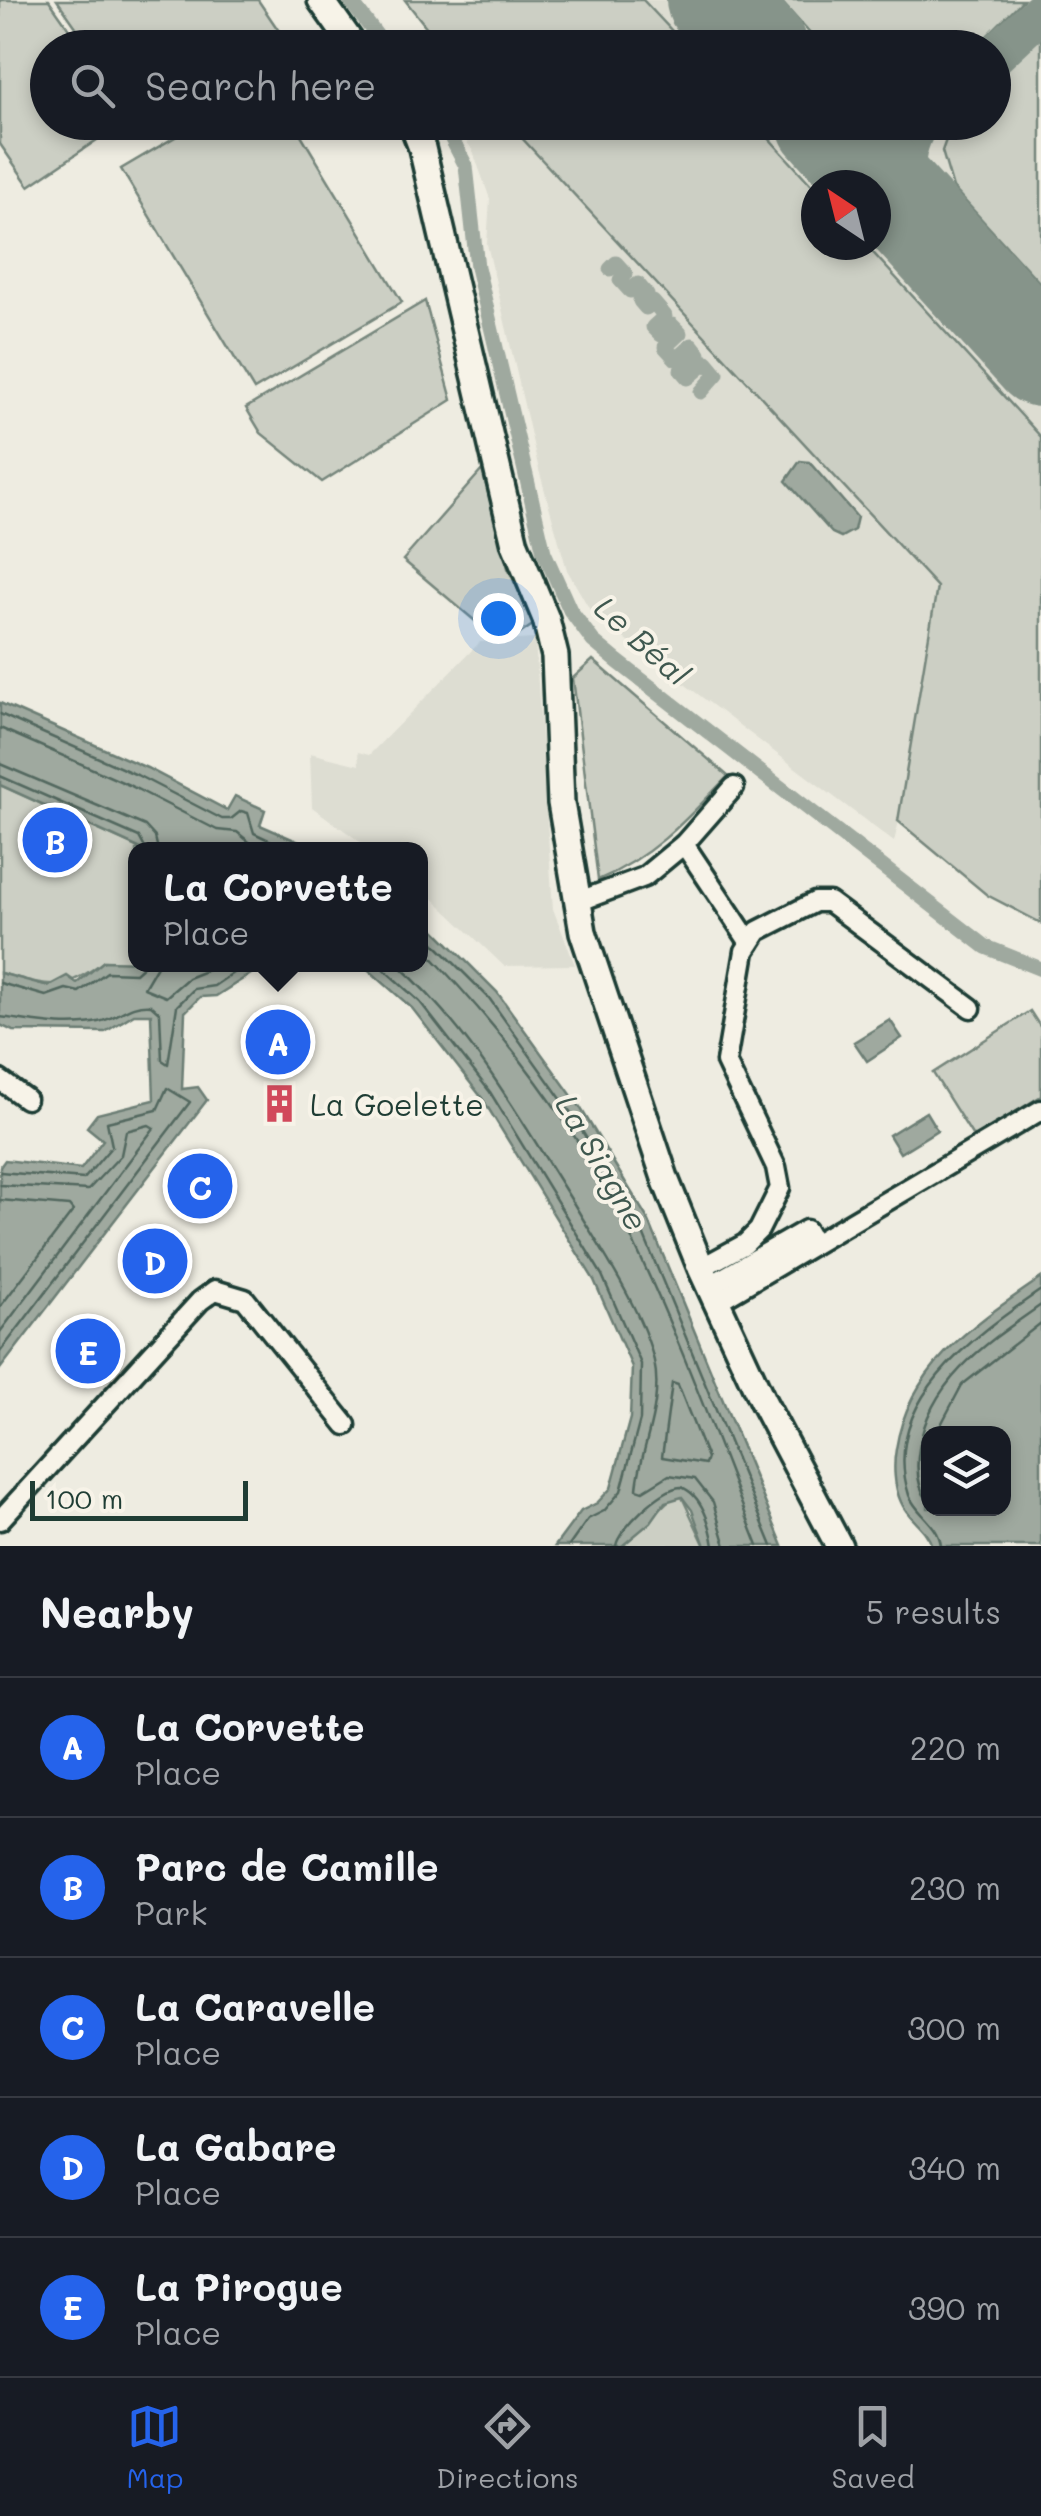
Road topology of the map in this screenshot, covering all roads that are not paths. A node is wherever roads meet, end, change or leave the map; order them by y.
1 (321, 0) edge
2 (342, 30) edge
3 (419, 140) edge
4 (734, 787) dead end
5 (684, 844) junction
6 (577, 902) junction
7 (750, 943) junction
8 (971, 1008) dead end
9 (0, 1080) edge
10 (26, 1100) dead end
11 (1041, 1110) edge
12 (709, 1285) junction
13 (346, 1425) dead end
14 (0, 1520) edge
15 (839, 1546) edge

1 - 2 main road
3 - 6 main road
4 - 5 street
5 - 6 street
5 - 7 street
6 - 12 main road
7 - 8 street
7 - 12 street
9 - 10 street
11 - 12 street
12 - 15 main road
13 - 14 street

